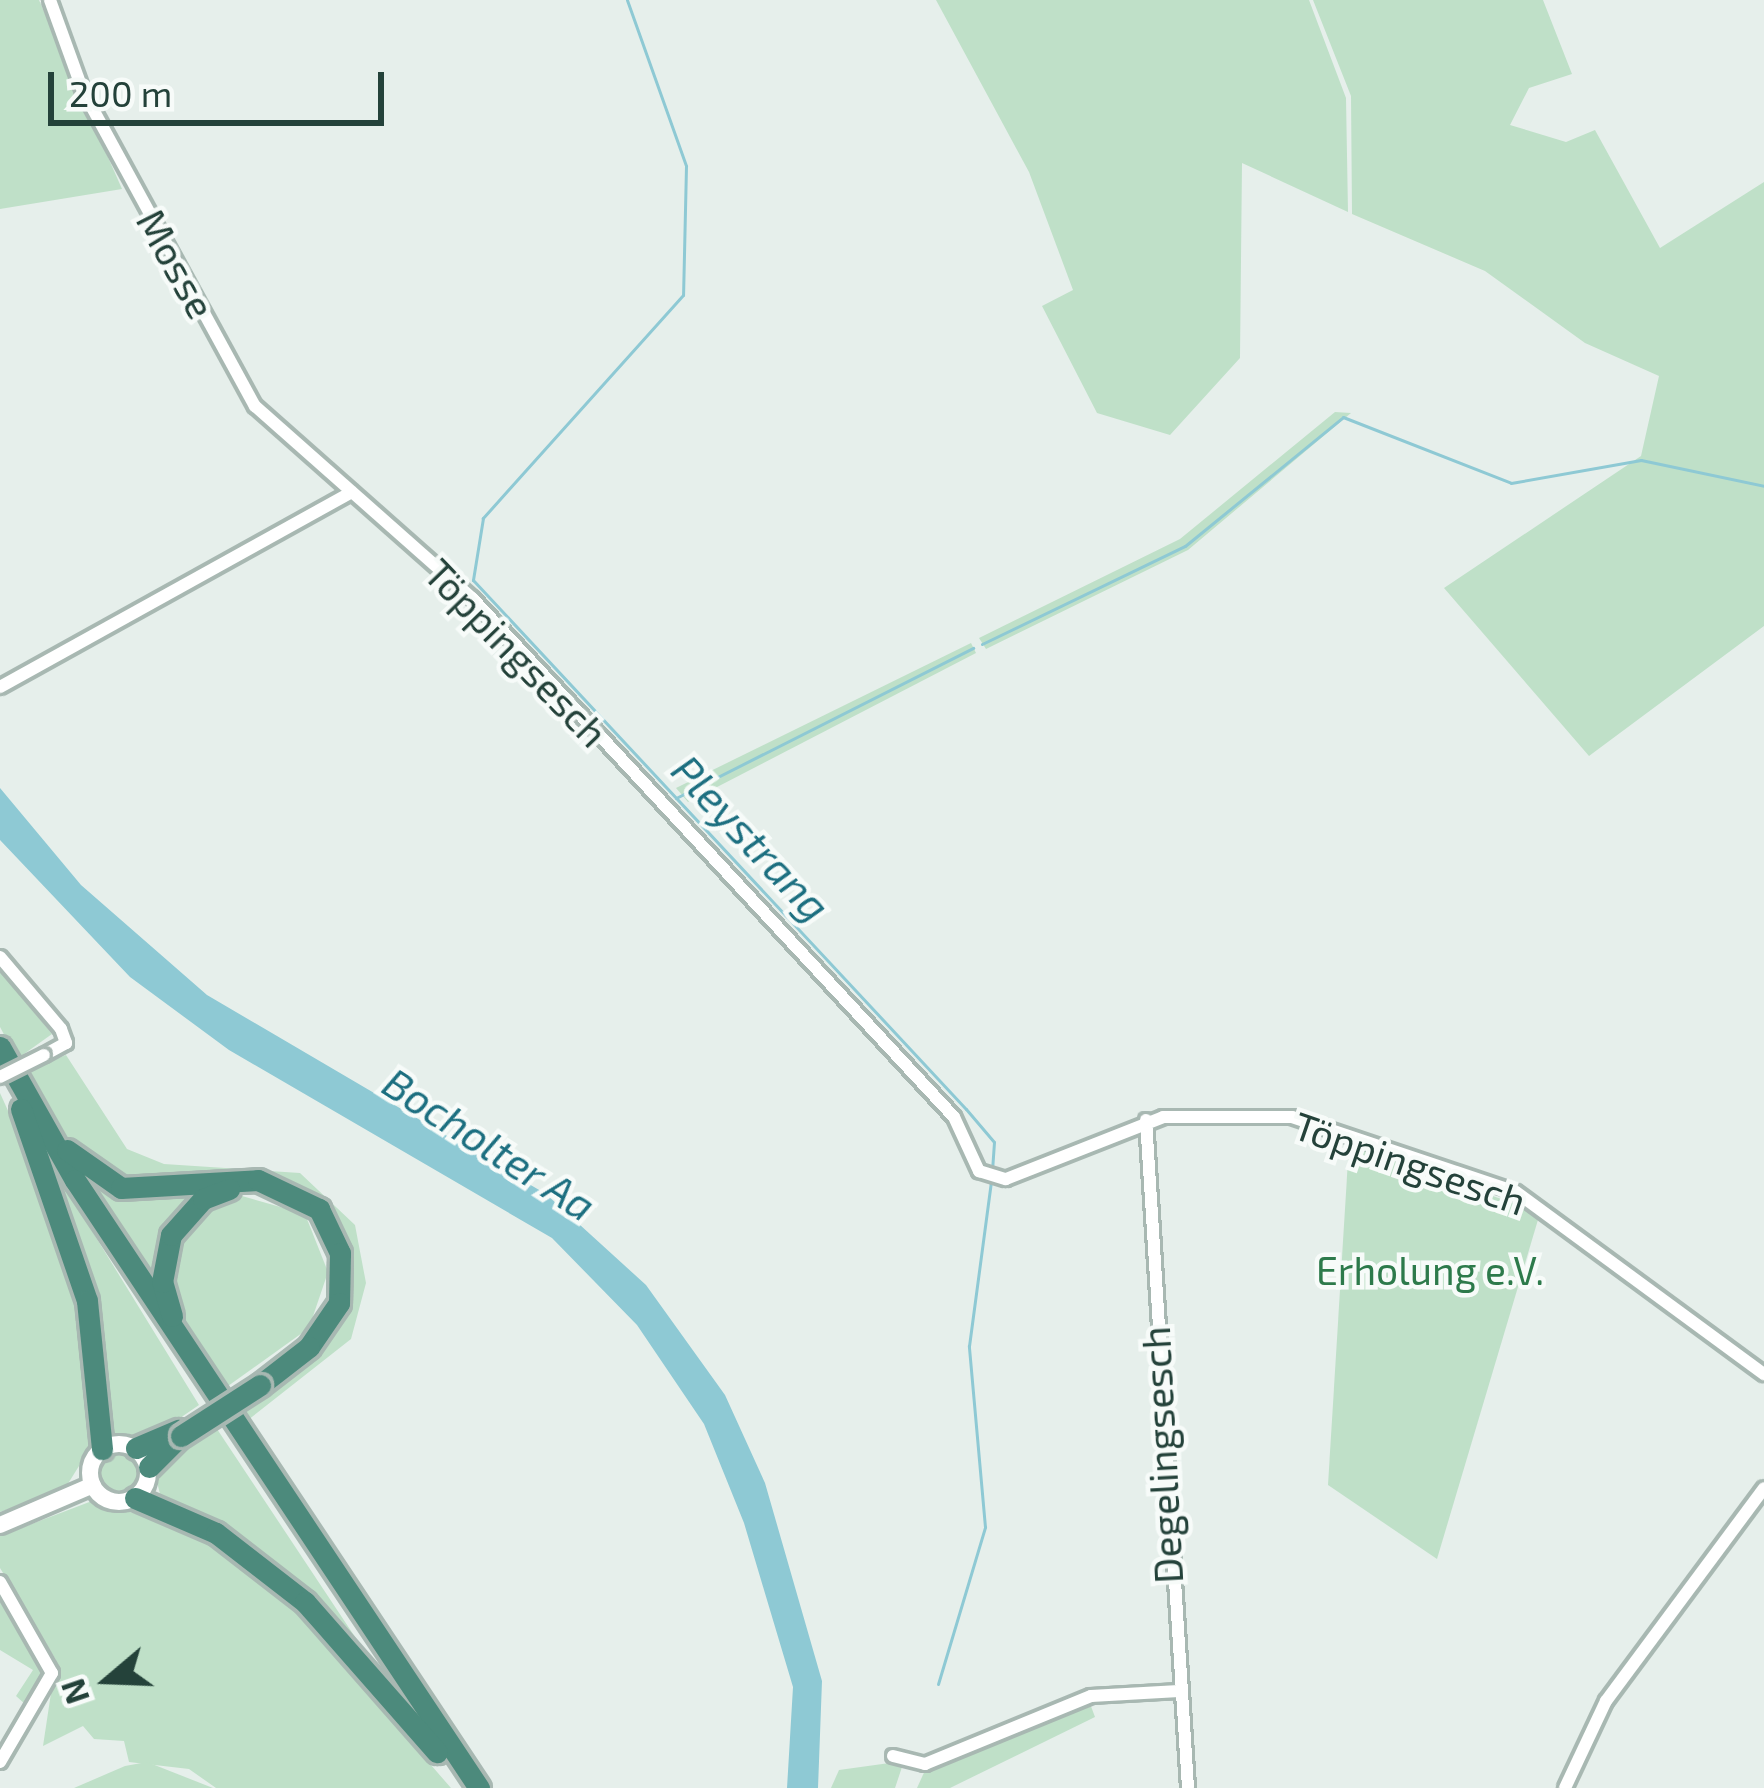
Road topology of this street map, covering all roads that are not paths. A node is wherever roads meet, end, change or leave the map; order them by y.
1 (50, 0) edge
2 (352, 492) junction
3 (0, 687) edge
4 (0, 957) edge
5 (1, 1048) edge
6 (0, 1064) edge
7 (6, 1081) edge
8 (1146, 1120) junction
9 (1764, 1374) edge
10 (257, 1382) junction
11 (213, 1393) junction
12 (102, 1449) junction
13 (142, 1458) junction
14 (93, 1485) junction
15 (1764, 1488) edge
16 (135, 1498) junction
17 (0, 1525) edge
18 (0, 1582) edge
19 (1179, 1691) junction
20 (899, 1757) dead end
21 (1, 1760) edge
22 (470, 1787) edge
23 (1189, 1788) edge
24 (1565, 1788) edge

1 - 2 street, Mosse
2 - 3 street
2 - 8 street, Töppingsesch
4 - 7 street, bridge
5 - 10 highway
5 - 11 highway
6 - 7 highway
7 - 12 highway
7 - 22 highway
8 - 9 street, Töppingsesch
8 - 19 street, Degelingsesch
10 - 11 highway
10 - 13 highway, bridge
11 - 22 highway
12 - 13 main road
12 - 14 main road
13 - 16 main road
14 - 16 main road
14 - 17 main road
15 - 24 street
16 - 22 highway
18 - 21 street
19 - 20 street
19 - 23 street, Degelingsesch

